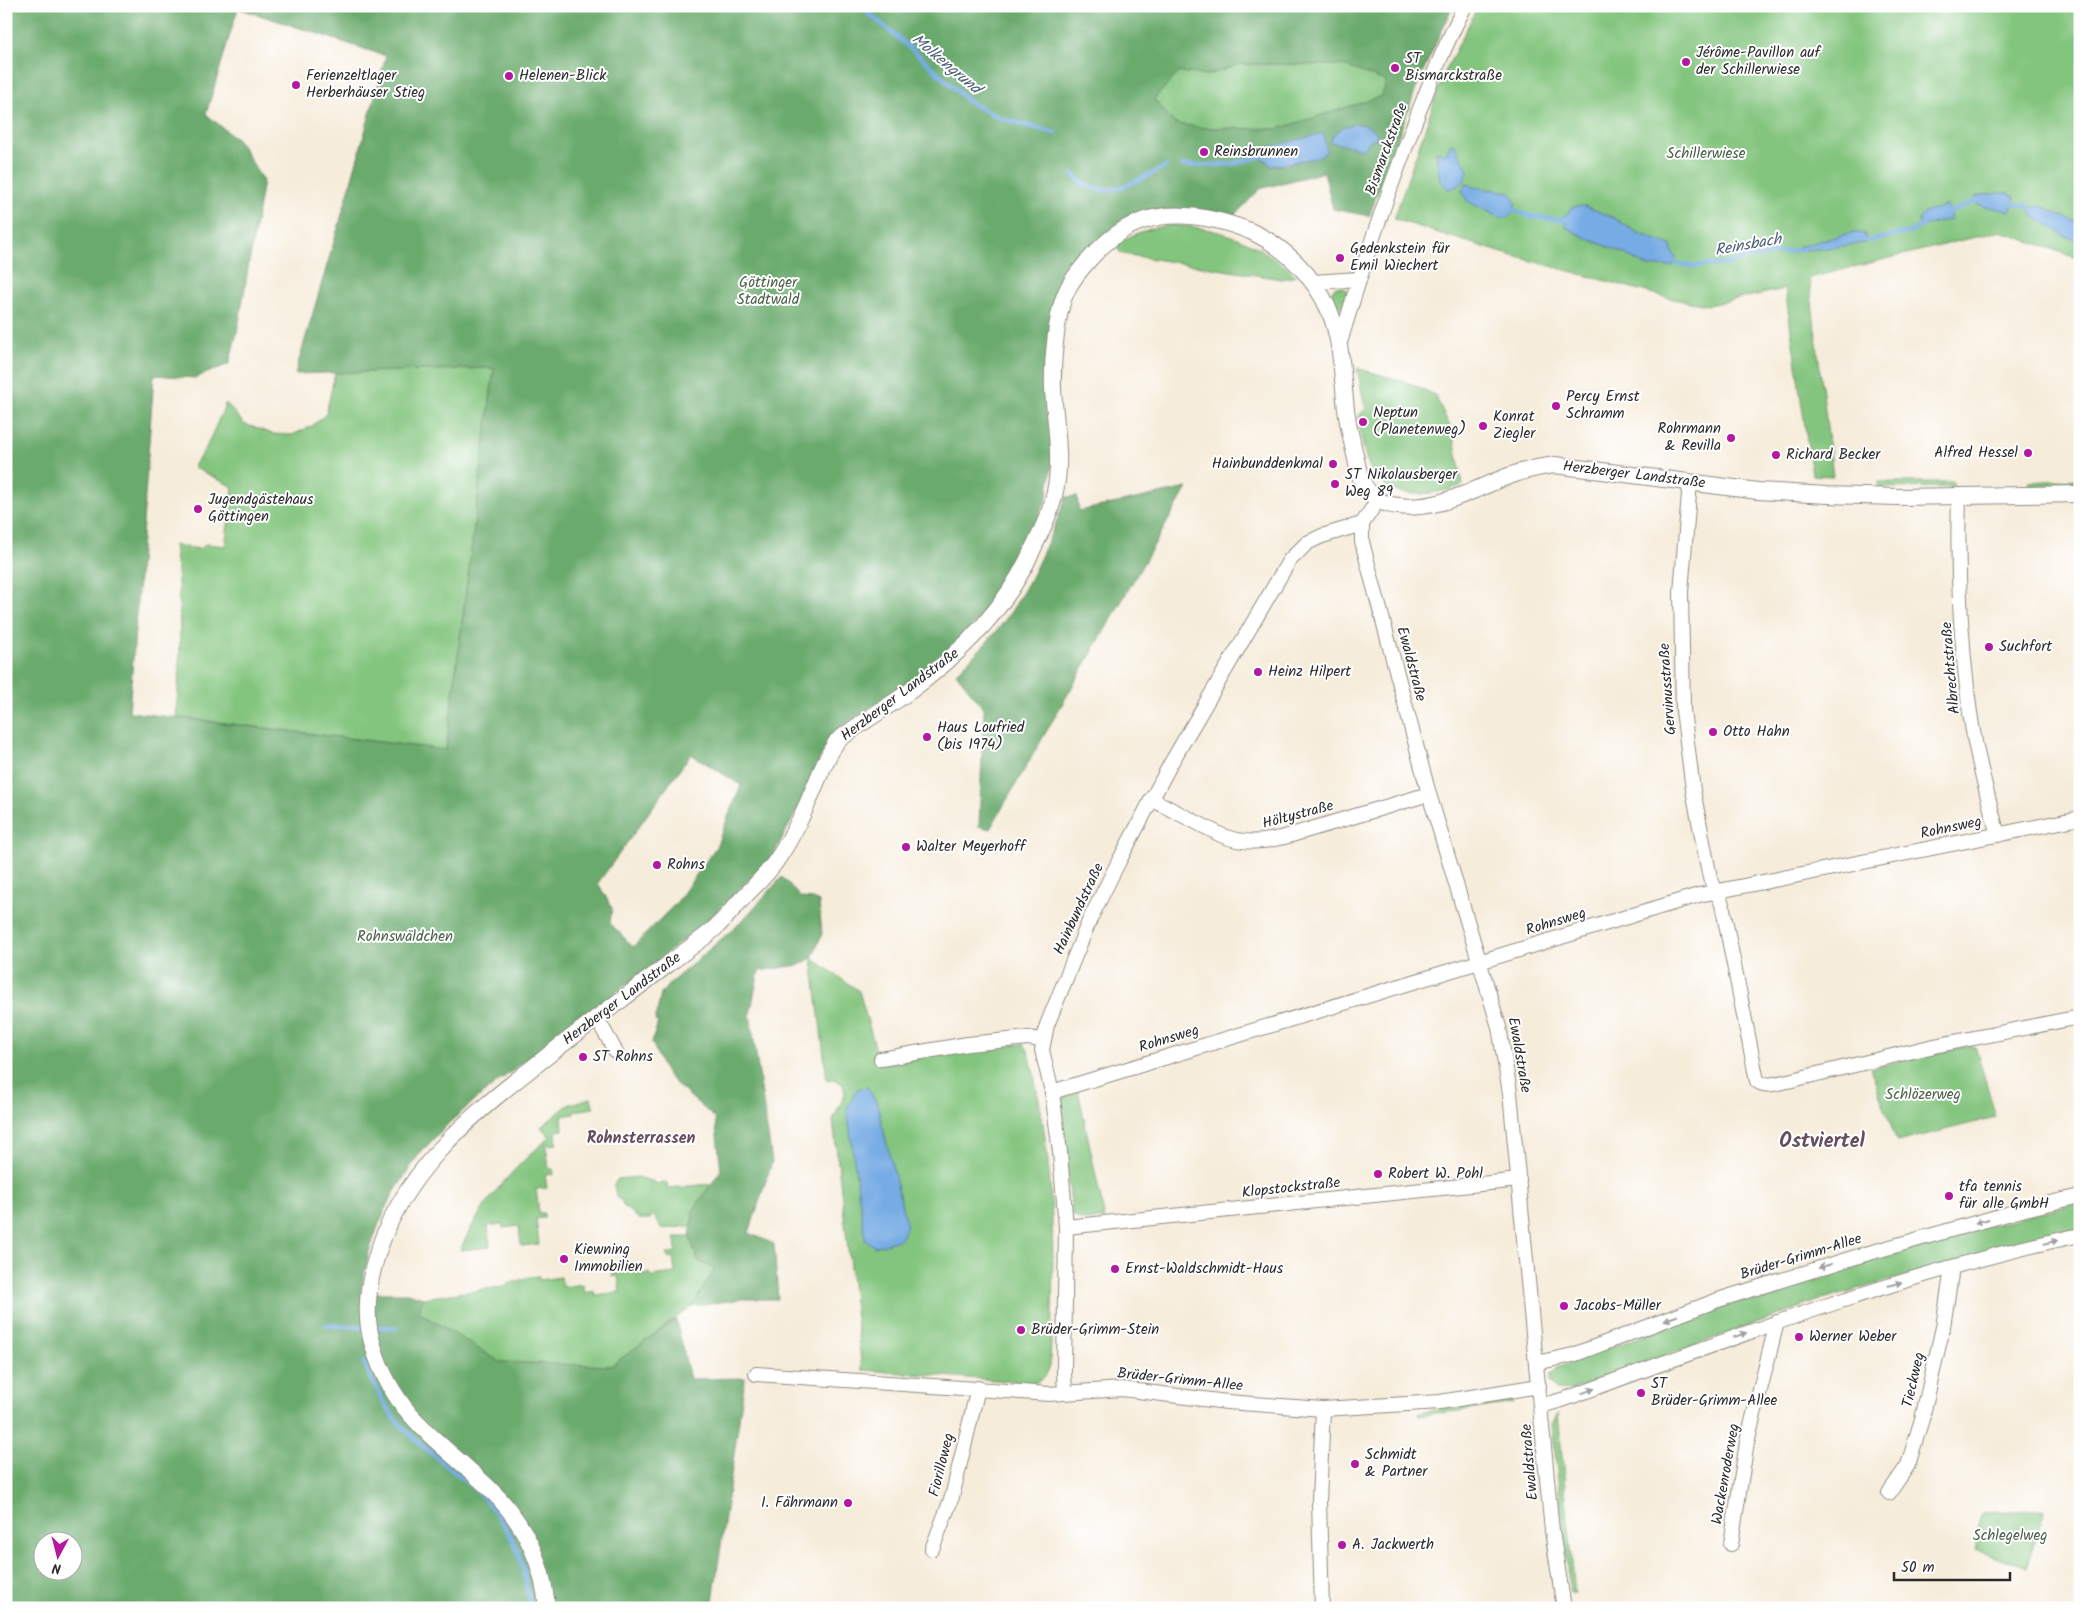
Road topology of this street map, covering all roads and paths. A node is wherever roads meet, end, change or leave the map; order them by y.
1 (1465, 6) edge
2 (1358, 279) junction
3 (1314, 282) junction
4 (1339, 346) junction
5 (1690, 482) junction
6 (2080, 494) edge
7 (1959, 496) junction
8 (1378, 500) junction
9 (1362, 524) junction
10 (1429, 794) junction
11 (1152, 799) junction
12 (2080, 818) edge
13 (1998, 835) junction
14 (1716, 891) junction
15 (1480, 962) junction
16 (596, 1017) junction
17 (2080, 1017) edge
18 (1042, 1040) junction
19 (616, 1052) dead end
20 (881, 1059) dead end
21 (1052, 1092) junction
22 (1520, 1180) junction
23 (2080, 1196) edge
24 (1066, 1227) junction
25 (2080, 1235) edge
26 (1952, 1268) junction
27 (1777, 1322) junction
28 (1536, 1363) junction
29 (756, 1374) dead end
30 (1539, 1386) junction
31 (978, 1388) junction
32 (1065, 1392) junction
33 (1541, 1406) junction
34 (1323, 1409) junction
35 (1889, 1494) dead end
36 (1731, 1544) dead end
37 (932, 1548) dead end
38 (547, 1608) edge
39 (1322, 1608) edge
40 (1564, 1608) edge

1 - 2 street, Bismarckstraße
2 - 3 street
2 - 4 street, Bismarckstraße
3 - 4 street, Herzberger Landstraße
3 - 16 street, Herzberger Landstraße
4 - 8 street, Herzberger Landstraße
5 - 7 street, Herzberger Landstraße
5 - 8 street, Herzberger Landstraße
5 - 14 street, Gervinusstraße
6 - 7 street, Herzberger Landstraße
7 - 13 street, Albrechtstraße
8 - 9 street
9 - 10 street, Ewaldstraße
9 - 11 street, Hainbundstraße
10 - 11 street, Höltystraße
10 - 15 street, Ewaldstraße
11 - 18 street, Hainbundstraße
12 - 13 street, Rohnsweg
13 - 14 street, Rohnsweg
14 - 15 street, Rohnsweg
14 - 17 street
15 - 21 street, Rohnsweg
15 - 22 street, Ewaldstraße
16 - 19 street
16 - 38 street, Herzberger Landstraße
18 - 20 street
18 - 21 street, Hainbundstraße
21 - 24 street, Hainbundstraße
22 - 24 street, Klopstockstraße
22 - 28 street, Ewaldstraße
23 -> 28 street, Brüder-Grimm-Allee
24 - 32 street, Hainbundstraße
26 -> 25 street
27 -> 26 street
26 - 35 street, Tieckweg
33 -> 27 street
27 - 36 street, Wackenroderweg
28 - 30 street, Ewaldstraße
29 - 31 street, Brüder-Grimm-Allee
30 - 33 street, Ewaldstraße
30 - 34 street, Brüder-Grimm-Allee
31 - 32 street, Brüder-Grimm-Allee
31 - 37 street, Fiorilloweg
32 - 34 street, Brüder-Grimm-Allee
33 - 40 street, Ewaldstraße
34 - 39 street

